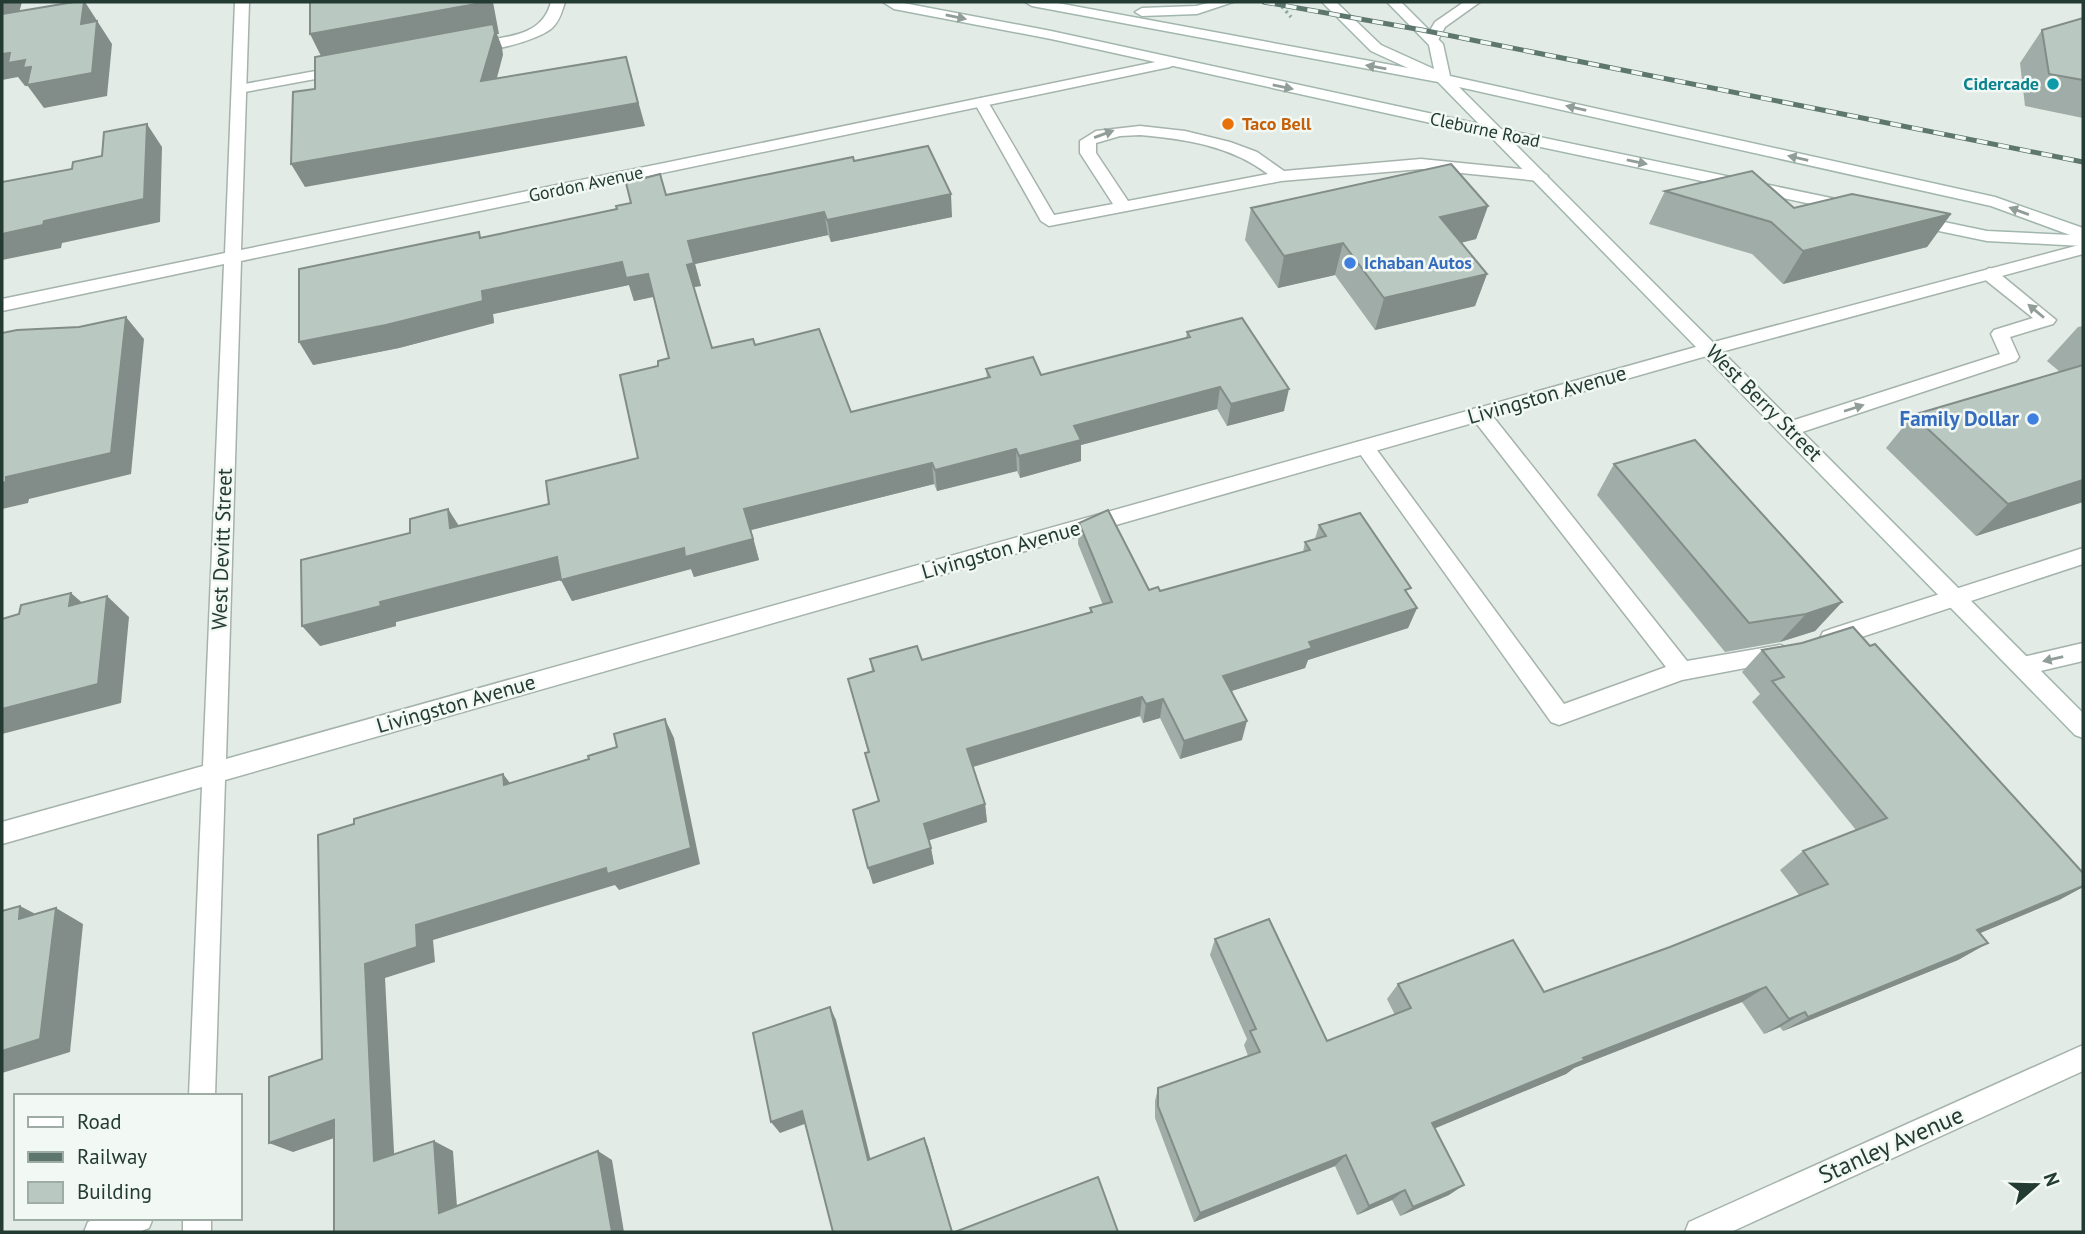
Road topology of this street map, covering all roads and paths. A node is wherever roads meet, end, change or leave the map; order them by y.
1 (242, 2) edge
2 (558, 2) edge
3 (890, 2) edge
4 (1032, 2) edge
5 (1226, 2) edge
6 (1329, 2) edge
7 (1394, 2) edge
8 (1473, 2) edge
9 (1068, 9) junction
10 (1432, 39) junction
11 (456, 50) edge
12 (1170, 63) junction
13 (362, 67) edge
14 (1443, 79) junction
15 (239, 89) junction
16 (981, 102) junction
17 (1498, 133) junction
18 (1281, 176) junction
19 (1541, 176) junction
20 (1123, 206) junction
21 (1868, 211) edge
22 (1894, 216) edge
23 (2083, 234) edge
24 (2083, 241) edge
25 (2083, 249) edge
26 (233, 257) junction
27 (1989, 274) junction
28 (2, 304) edge
29 (1710, 349) junction
30 (1480, 414) junction
31 (1789, 429) junction
32 (1364, 447) junction
33 (2083, 556) edge
34 (1956, 598) junction
35 (2083, 652) edge
36 (2023, 666) junction
37 (1682, 671) junction
38 (2083, 728) edge
39 (214, 773) junction
40 (2, 833) edge
41 (2083, 1058) edge
42 (202, 1094) edge
43 (133, 1220) edge
44 (98, 1232) edge
45 (1699, 1232) edge

1 - 15 street, West Devitt Street
2 - 11 street
3 -> 12 street, Cleburne Road
4 - 9 street, Cleburne Road
5 - 9 street
6 - 14 street, West Berry Street
7 - 10 street
8 - 10 street
14 -> 9 street, Cleburne Road
10 - 14 street
12 - 16 street, Gordon Avenue
12 -> 17 street, Cleburne Road
13 - 15 street
14 - 17 street, West Berry Street
23 -> 14 street, Cleburne Road
15 - 26 street, West Devitt Street
16 - 20 street
16 - 26 street, Gordon Avenue
17 - 19 street, West Berry Street
17 -> 21 street, Cleburne Road
18 - 19 street
18 - 20 street
20 -> 18 street
19 - 29 street, West Berry Street
22 - 24 street
25 - 27 street, Livingston Avenue
26 - 28 street, Gordon Avenue
26 - 39 street, West Devitt Street
27 - 29 street, Livingston Avenue
31 -> 27 street
29 - 30 street, Livingston Avenue
29 - 31 street, West Berry Street
30 - 32 street, Livingston Avenue
30 - 37 street
31 - 34 street, West Berry Street
32 - 37 street
32 - 39 street, Livingston Avenue
33 - 34 street
34 - 36 street, West Berry Street
34 - 37 street
35 -> 36 street
36 - 38 street, West Berry Street
39 - 40 street, Livingston Avenue
39 - 42 street, West Devitt Street
41 - 45 street, Stanley Avenue
43 - 44 street

